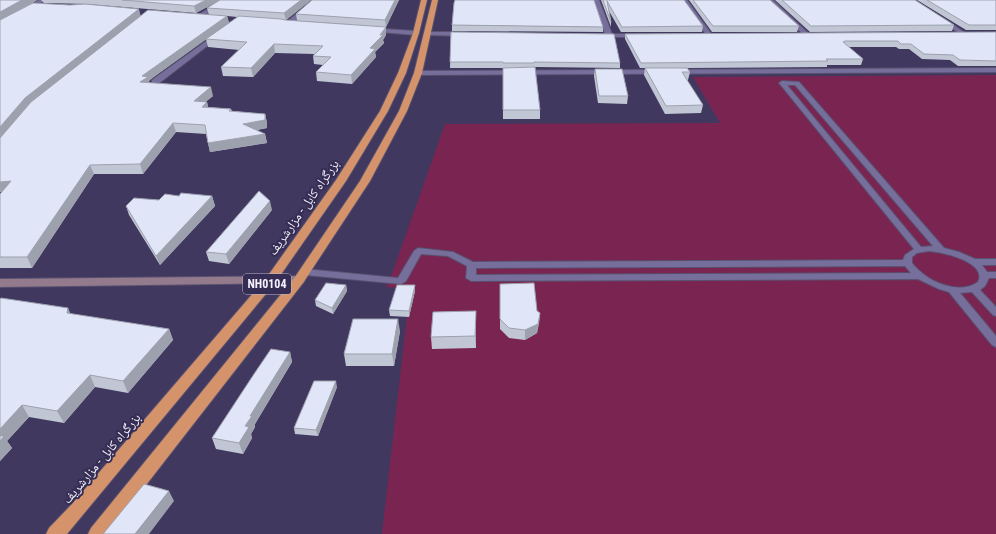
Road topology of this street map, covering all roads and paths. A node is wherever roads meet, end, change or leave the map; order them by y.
1 (43, 0) edge
2 (227, 0) edge
3 (424, 0) edge
4 (435, 0) edge
5 (596, 0) edge
6 (684, 0) edge
7 (769, 0) edge
8 (315, 1) edge
9 (34, 6) junction
10 (49, 7) edge
11 (188, 17) edge
12 (938, 17) edge
13 (196, 18) junction
14 (210, 19) edge
15 (293, 25) edge
16 (0, 26) edge
17 (225, 30) edge
18 (362, 30) edge
19 (422, 34) junction
20 (476, 34) edge
21 (948, 34) edge
22 (701, 35) edge
23 (792, 35) edge
24 (807, 35) junction
25 (815, 35) edge
26 (594, 36) edge
27 (609, 36) junction
28 (648, 36) edge
29 (996, 70) edge
30 (418, 73) junction
31 (155, 82) edge
32 (919, 250) junction
33 (941, 250) junction
34 (973, 262) junction
35 (996, 262) edge
36 (908, 263) junction
37 (472, 265) junction
38 (985, 275) junction
39 (996, 275) edge
40 (302, 276) junction
41 (918, 276) junction
42 (271, 280) junction
43 (0, 283) edge
44 (952, 290) junction
45 (975, 290) junction
46 (996, 313) edge
47 (996, 343) edge
48 (55, 534) edge
49 (97, 534) edge

1 - 9 street
2 - 13 street
3 - 19 highway, بزرگراه کابل - مزارشریف / NH0104
4 - 19 highway, بزرگراه کابل - مزارشریف / NH0104
5 - 27 street
6 - 22 street
7 - 24 street
8 - 15 street
9 - 10 street
9 - 16 street
11 - 13 street
12 - 21 street
13 - 14 street
17 - 31 street
18 - 19 street
19 - 20 street
19 - 30 highway, بزرگراه کابل - مزارشریف / NH0104
19 - 42 highway, بزرگراه کابل - مزارشریف / NH0104
23 - 24 street
24 - 25 street
26 - 27 street
27 - 28 street
29 - 30 street
30 - 40 highway, بزرگراه کابل - مزارشریف / NH0104
32 - 33 lane
32 - 33 lane
32 - 36 lane
33 - 34 lane
34 - 35 lane
34 - 38 lane
36 - 37 lane
36 - 41 lane
37 - 40 lane
37 - 41 lane
38 - 39 lane
38 - 45 lane
40 - 42 street
40 - 49 highway, بزرگراه کابل - مزارشریف / NH0104
41 - 44 lane
42 - 43 street
42 - 48 highway, بزرگراه کابل - مزارشریف / NH0104
44 - 45 lane
44 - 47 lane
45 - 46 lane

